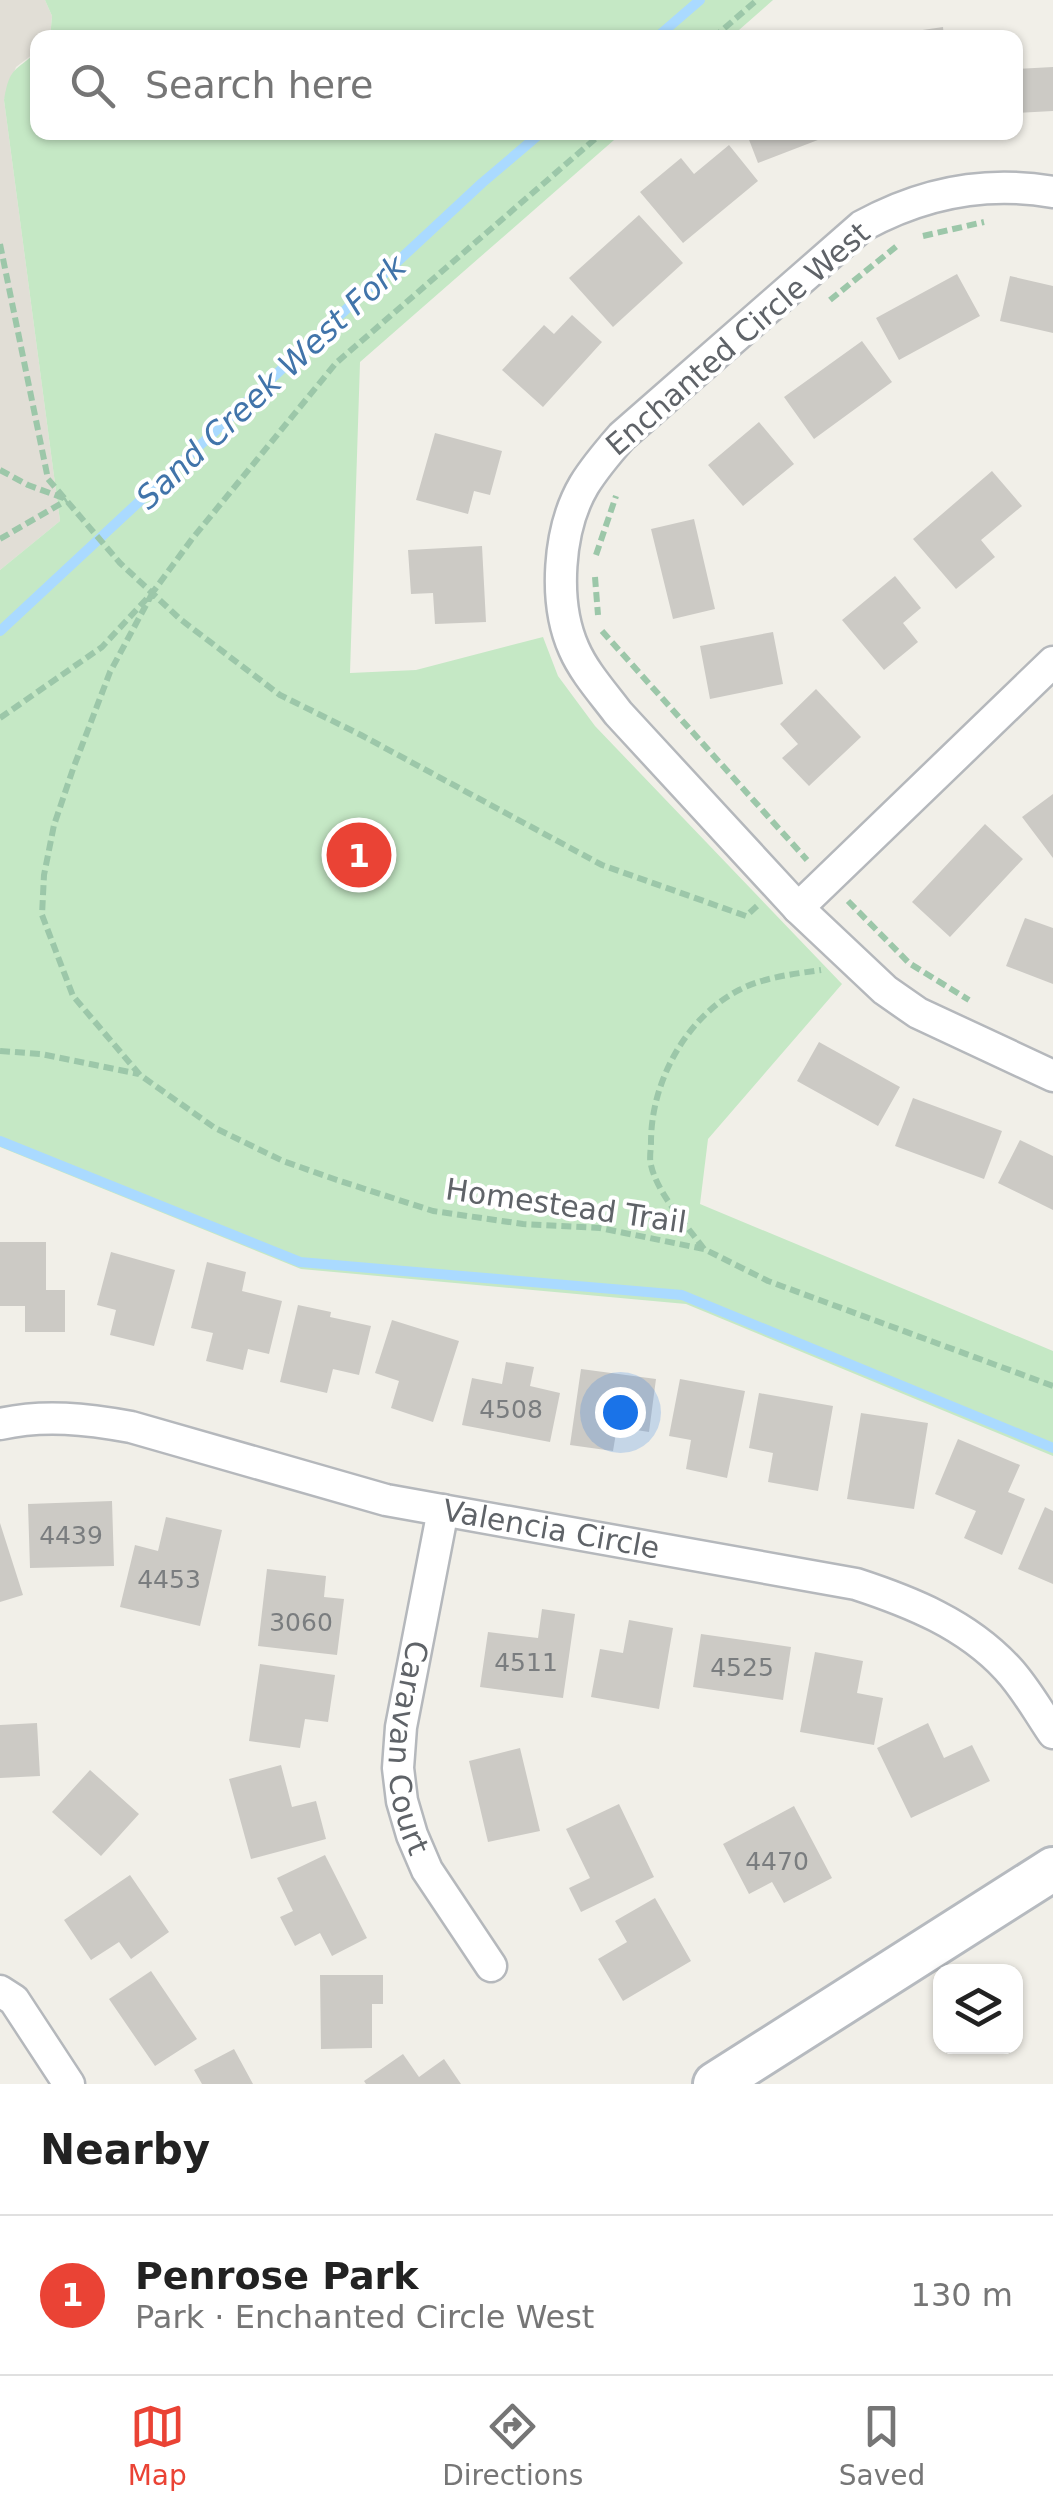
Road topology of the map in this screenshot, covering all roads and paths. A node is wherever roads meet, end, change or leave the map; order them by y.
1 (756, 0) edge
2 (722, 30) edge
3 (594, 140) edge
4 (1053, 192) edge
5 (987, 222) dead end
6 (920, 236) dead end
7 (903, 240) dead end
8 (0, 244) edge
9 (827, 302) dead end
10 (0, 470) edge
11 (622, 480) dead end
12 (67, 500) junction
13 (0, 539) edge
14 (154, 592) junction
15 (1053, 662) edge
16 (0, 718) edge
17 (827, 880) junction
18 (759, 904) dead end
19 (798, 908) junction
20 (822, 970) dead end
21 (972, 1001) dead end
22 (0, 1051) edge
23 (140, 1074) junction
24 (1053, 1076) edge
25 (704, 1249) junction
26 (1053, 1386) edge
27 (0, 1424) edge
28 (443, 1510) junction
29 (1053, 1733) edge
30 (1053, 1869) edge
31 (491, 1966) dead end
32 (0, 1991) edge
33 (68, 2084) edge
34 (714, 2084) edge

1 - 2 path
3 - 14 path, Homestead Trail
4 - 19 street, Enchanted Circle West
5 - 6 path
7 - 9 path
8 - 12 path
10 - 12 path
11 - 17 path
12 - 13 path
12 - 14 path
14 - 16 path, Homestead Trail
14 - 18 path
14 - 23 path, Homestead Trail
15 - 17 street
17 - 19 street
17 - 21 path
19 - 24 street, Enchanted Circle West
20 - 25 path
22 - 23 path, Homestead Trail
23 - 25 path, Homestead Trail
25 - 26 path, Homestead Trail
27 - 28 street, Valencia Circle
28 - 29 street, Valencia Circle
28 - 31 street, Caravan Court
30 - 34 main road
32 - 33 street

